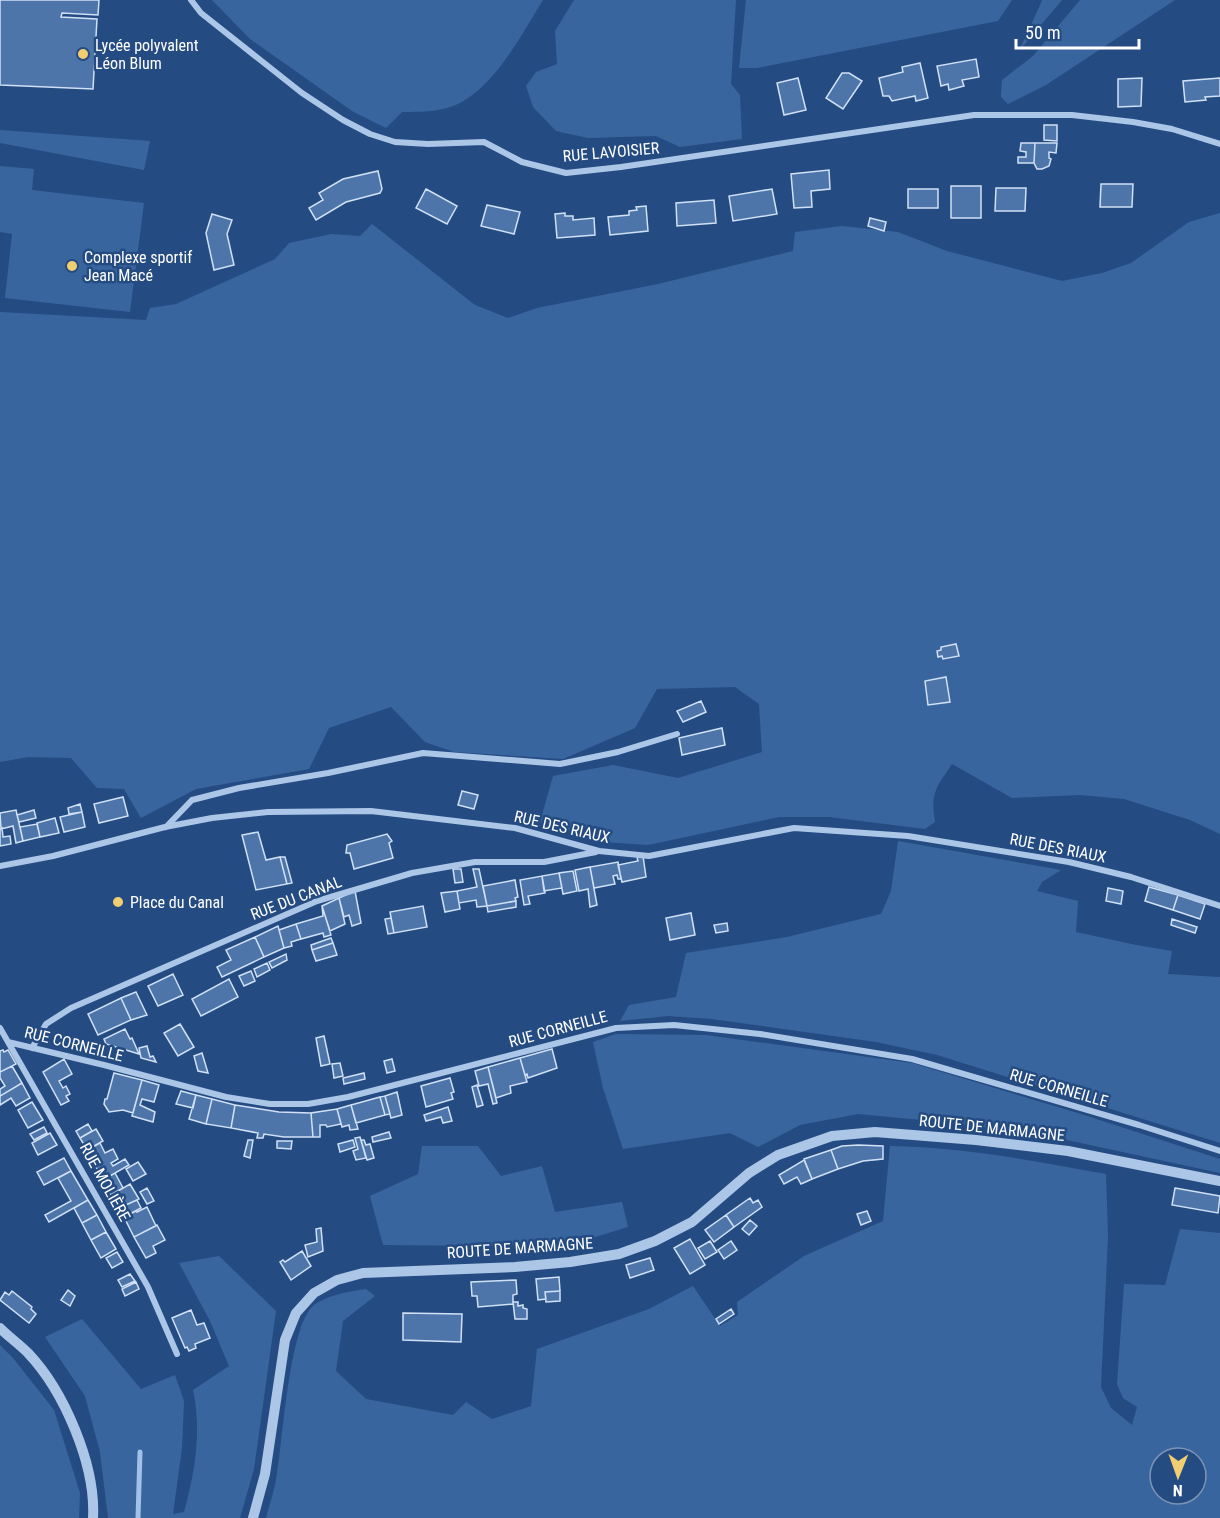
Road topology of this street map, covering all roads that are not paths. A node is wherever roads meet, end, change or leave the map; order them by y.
1 (191, 0) edge
2 (1220, 144) edge
3 (677, 734) dead end
4 (165, 827) junction
5 (599, 851) junction
6 (0, 866) edge
7 (1220, 906) edge
8 (0, 1029) edge
9 (9, 1042) junction
10 (32, 1048) junction
11 (1220, 1151) edge
12 (1220, 1181) edge
13 (0, 1328) edge
14 (177, 1354) dead end
15 (93, 1518) edge
16 (253, 1518) edge

1 - 2 street, RUE LAVOISIER
3 - 4 street
4 - 5 street, RUE DES RIAUX
4 - 6 street, RUE DES RIAUX
5 - 7 street, RUE DES RIAUX
5 - 10 street, RUE DU CANAL
8 - 9 street, RUE MOLIÈRE
9 - 10 street, RUE CORNEILLE
9 - 14 street, RUE MOLIÈRE
10 - 11 street, RUE CORNEILLE
12 - 16 street, ROUTE DE MARMAGNE
13 - 15 street

